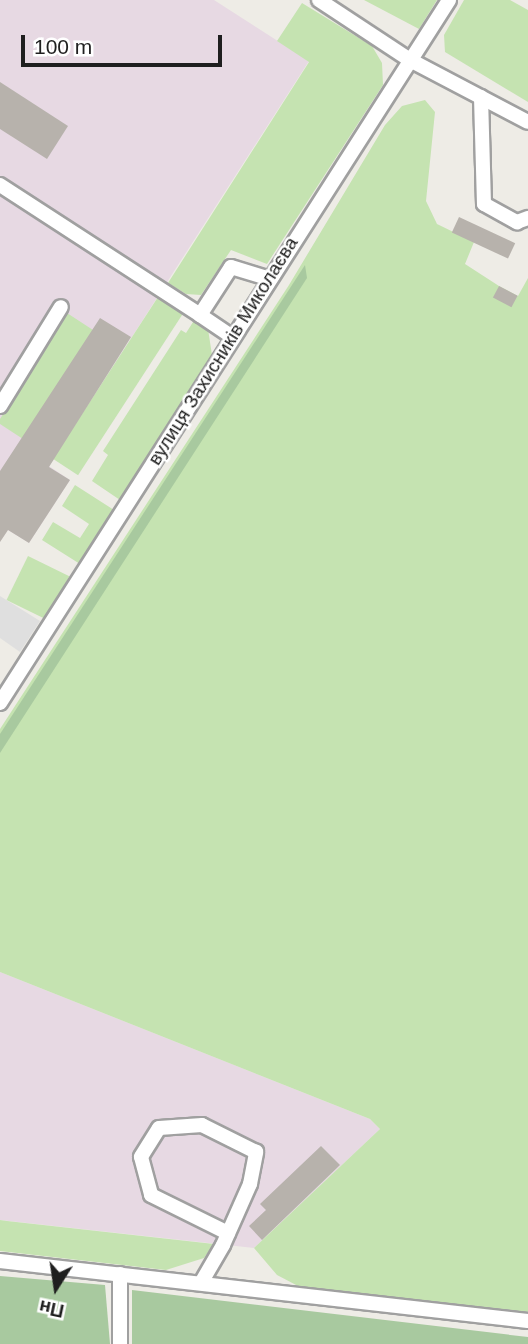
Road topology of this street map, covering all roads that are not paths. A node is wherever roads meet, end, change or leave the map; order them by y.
1 (319, 0) edge
2 (449, 0) edge
3 (411, 60) junction
4 (481, 97) junction
5 (528, 122) edge
6 (0, 185) edge
7 (528, 218) edge
8 (268, 278) junction
9 (61, 307) dead end
10 (200, 315) junction
11 (231, 336) junction
12 (0, 406) edge
13 (0, 704) edge
14 (228, 1233) junction
15 (0, 1261) edge
16 (120, 1274) junction
17 (201, 1283) junction
18 (528, 1321) edge
19 (120, 1344) edge

1 - 3 street
2 - 3 street, вулиця Захисників Миколаєва
3 - 4 street
3 - 8 street, вулиця Захисників Миколаєва
4 - 5 street
4 - 7 street
6 - 10 street
8 - 10 street
8 - 11 street, вулиця Захисників Миколаєва
9 - 12 street
10 - 11 street
11 - 13 street, вулиця Захисників Миколаєва
14 - 14 street
14 - 17 street
15 - 16 street
16 - 17 street
16 - 19 street
17 - 18 street

